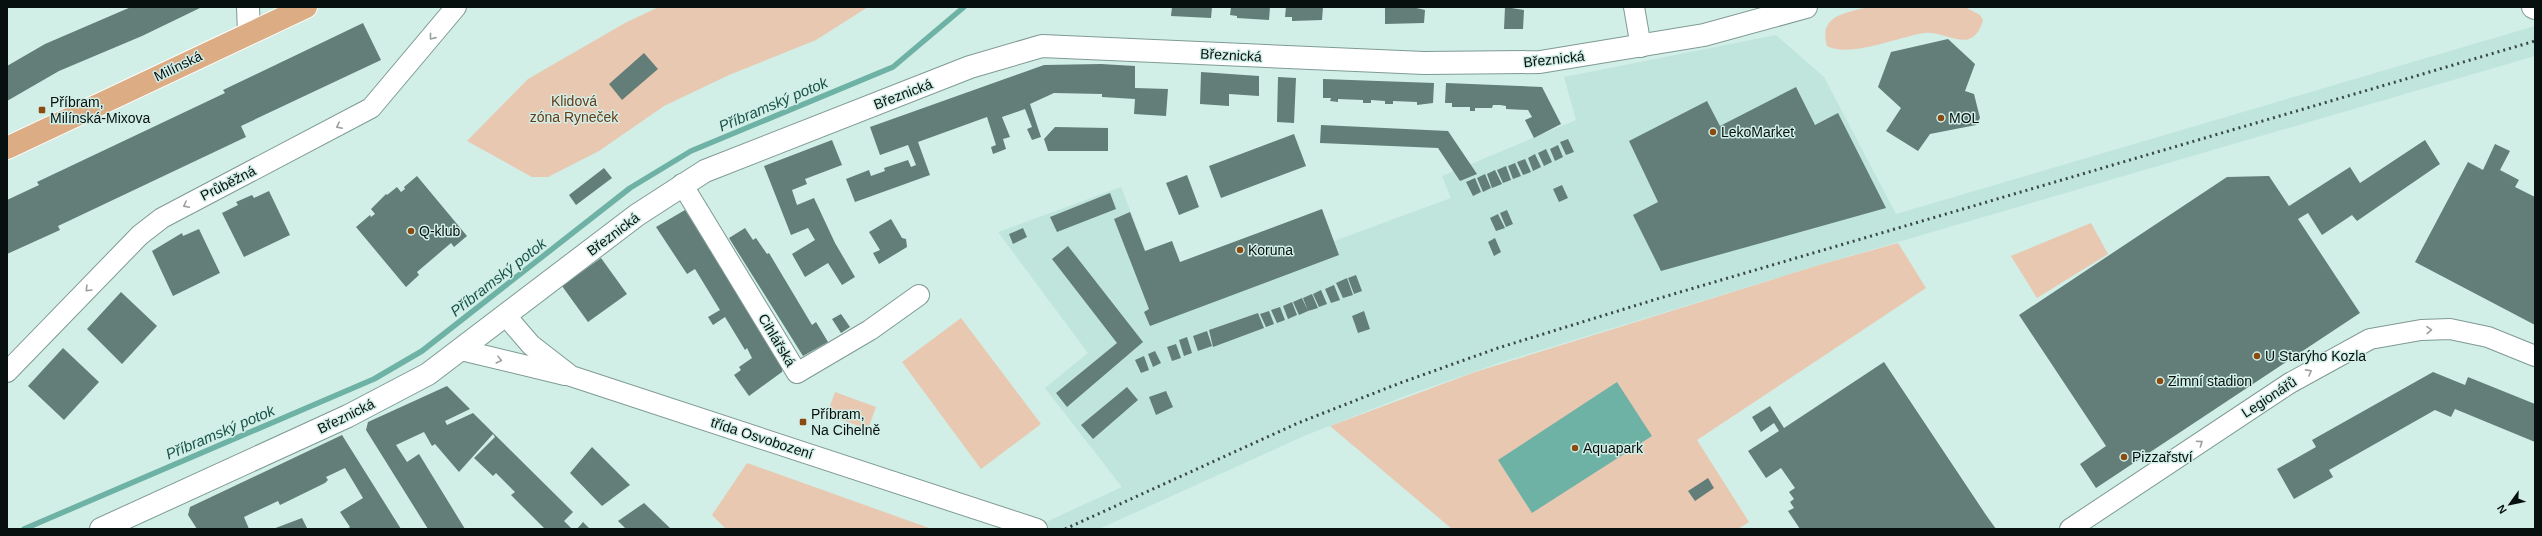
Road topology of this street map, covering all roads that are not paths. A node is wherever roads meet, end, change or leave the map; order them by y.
1 (248, 7) edge
2 (306, 7) edge
3 (456, 7) edge
4 (1634, 7) edge
5 (1806, 7) edge
6 (249, 33) junction
7 (1641, 47) junction
8 (7, 148) edge
9 (682, 184) junction
10 (919, 295) dead end
11 (506, 316) junction
12 (461, 350) junction
13 (2535, 356) edge
14 (7, 372) edge
15 (571, 376) junction
16 (101, 529) edge
17 (1037, 529) edge
18 (2070, 529) edge

1 - 6 street
2 - 6 main road, Milínská
3 -> 14 street, Průběžná
4 - 7 street
5 - 7 street, Březnická
6 - 8 main road, Milínská
7 - 9 street, Březnická
9 - 10 street, Cihlářská
9 - 11 street, Březnická
11 - 12 street, Březnická
11 - 15 street, třída Osvobození
12 -> 15 street
12 - 16 street, Březnická
18 -> 13 street, Legionářů
15 - 17 street, třída Osvobození

